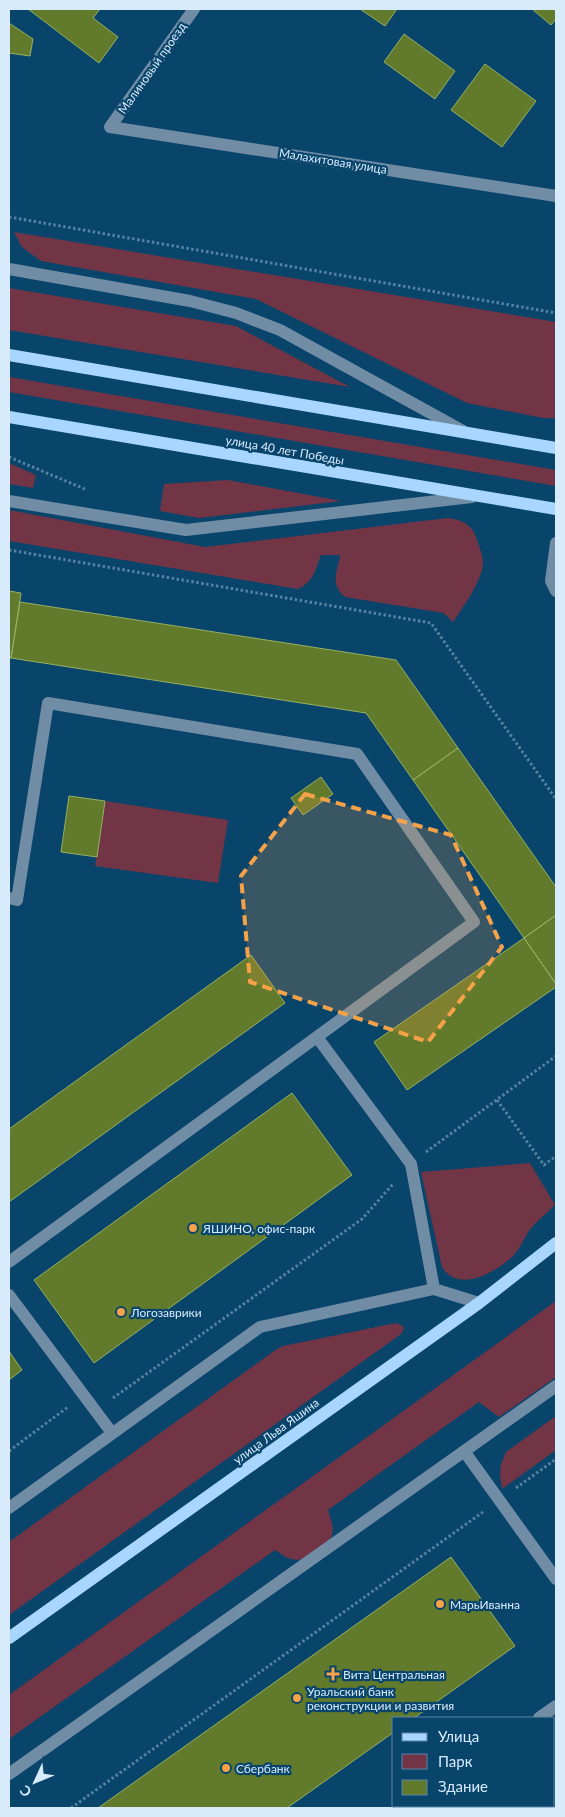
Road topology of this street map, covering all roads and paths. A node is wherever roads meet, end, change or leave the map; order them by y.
1 (194, 9) edge
2 (110, 127) joint
3 (556, 196) edge
4 (9, 217) edge
5 (9, 269) edge
6 (556, 314) edge
7 (9, 355) edge
8 (9, 417) edge
9 (465, 432) junction
10 (553, 447) edge
11 (9, 457) edge
12 (87, 490) dead end
13 (475, 496) junction
14 (9, 500) edge
15 (556, 510) edge
16 (556, 543) edge
17 (9, 550) edge
18 (556, 591) edge
19 (556, 799) edge
20 (9, 898) edge
21 (317, 1037) junction
22 (556, 1056) edge
23 (497, 1100) junction
24 (556, 1156) edge
25 (411, 1164) junction
26 (556, 1243) edge
27 (9, 1262) edge
28 (434, 1289) junction
29 (9, 1295) edge
30 (479, 1302) junction
31 (556, 1386) edge
32 (84, 1396) junction
33 (112, 1433) junction
34 (9, 1451) edge
35 (464, 1451) junction
36 (556, 1459) edge
37 (499, 1500) junction
38 (9, 1508) edge
39 (556, 1579) edge
40 (9, 1638) edge
41 (556, 1706) edge
42 (540, 1717) edge
43 (9, 1774) edge
44 (71, 1808) edge

1 - 2 street, Малиновый проезд
2 - 3 street, Малахитовая улица
4 - 6 path
5 - 9 street
7 - 9 main road
8 - 13 main road, улица 40 лет Победы
9 - 10 main road
11 - 12 path
13 - 14 street
13 - 15 main road, улица 40 лет Победы
16 - 18 street
17 - 19 path
20 - 21 street
21 - 25 street
21 - 27 street
22 - 23 path
23 - 24 path
23 - 25 path
25 - 28 street
25 - 32 path
26 - 30 main road, улица Льва Яшина
28 - 30 street
28 - 33 street
29 - 32 street
30 - 40 main road, улица Льва Яшина
31 - 35 street
32 - 33 street
32 - 34 path
33 - 38 street
35 - 37 street
35 - 43 street
36 - 37 path
37 - 39 street
37 - 44 path
41 - 42 street

